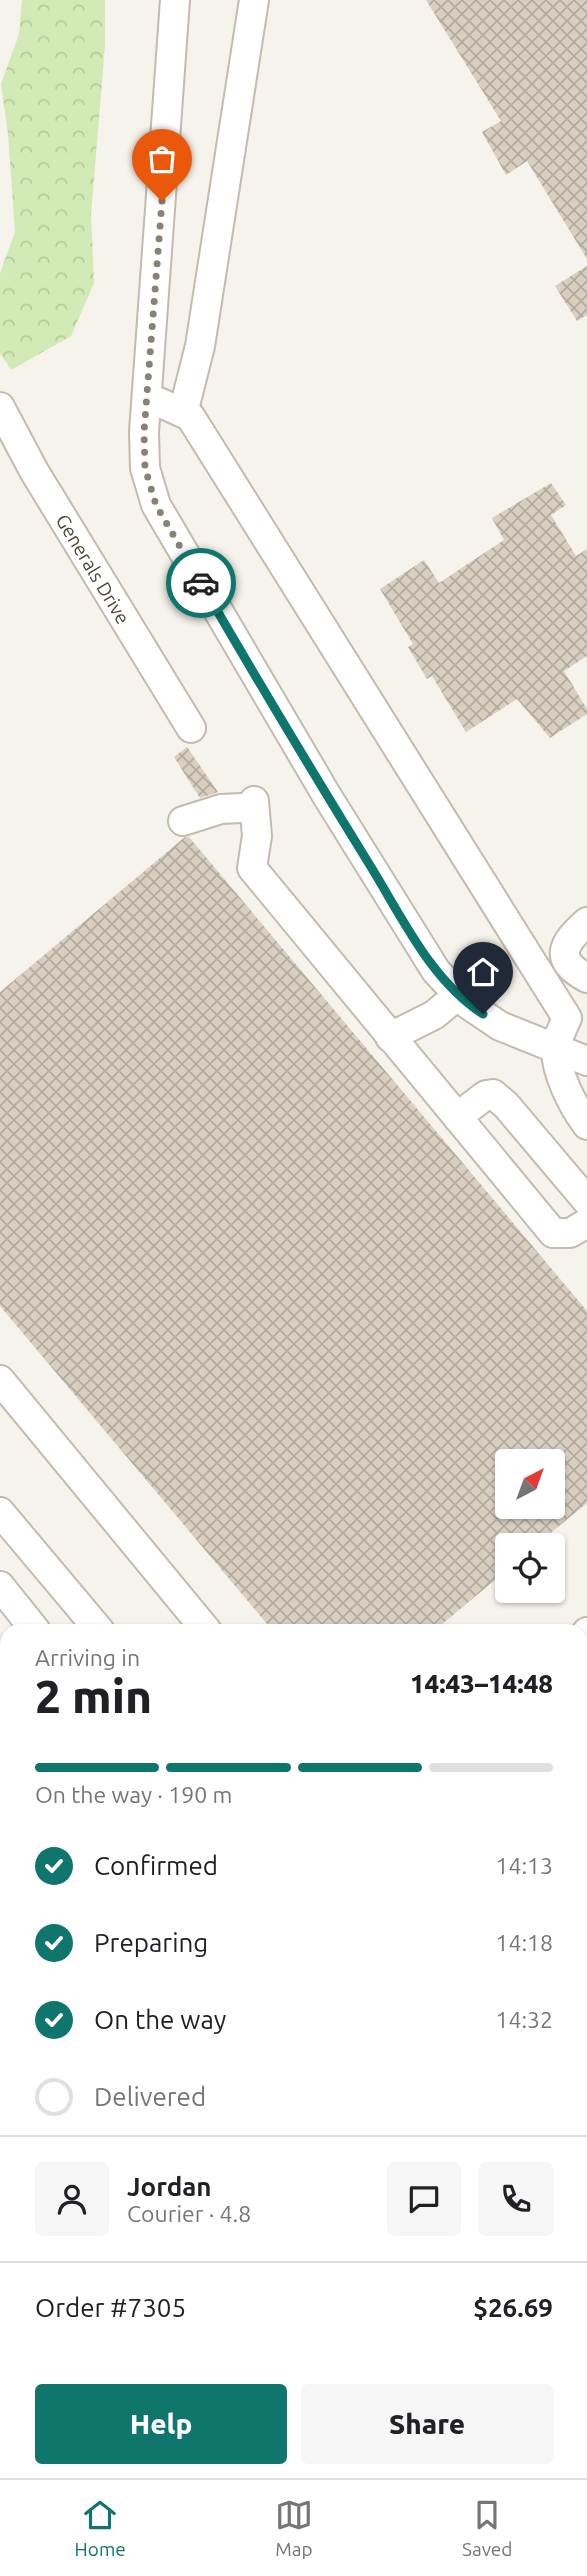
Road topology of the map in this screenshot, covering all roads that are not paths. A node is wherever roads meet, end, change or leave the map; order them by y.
1 (175, 0) edge
2 (254, 0) edge
3 (147, 397) junction
4 (0, 407) edge
5 (183, 413) junction
6 (191, 727) dead end
7 (183, 821) dead end
8 (587, 922) edge
9 (587, 978) edge
10 (587, 992) edge
11 (458, 995) junction
12 (568, 1018) junction
13 (390, 1037) junction
14 (556, 1048) junction
15 (587, 1061) edge
16 (457, 1117) junction
17 (587, 1125) edge
18 (587, 1201) edge
19 (587, 1223) edge
20 (0, 1380) edge
21 (0, 1512) edge
22 (0, 1586) edge
23 (30, 1624) edge
24 (94, 1624) edge
25 (201, 1624) edge

1 - 3 street
2 - 5 street
3 - 5 street
3 - 11 street
4 - 6 street, Generals Drive
5 - 12 street
7 - 13 street
8 - 9 street
10 - 12 street
11 - 13 street
11 - 14 street
12 - 14 street
13 - 16 street
14 - 15 street
14 - 17 street
16 - 18 street
16 - 19 street
20 - 25 street
21 - 24 street
22 - 23 street

